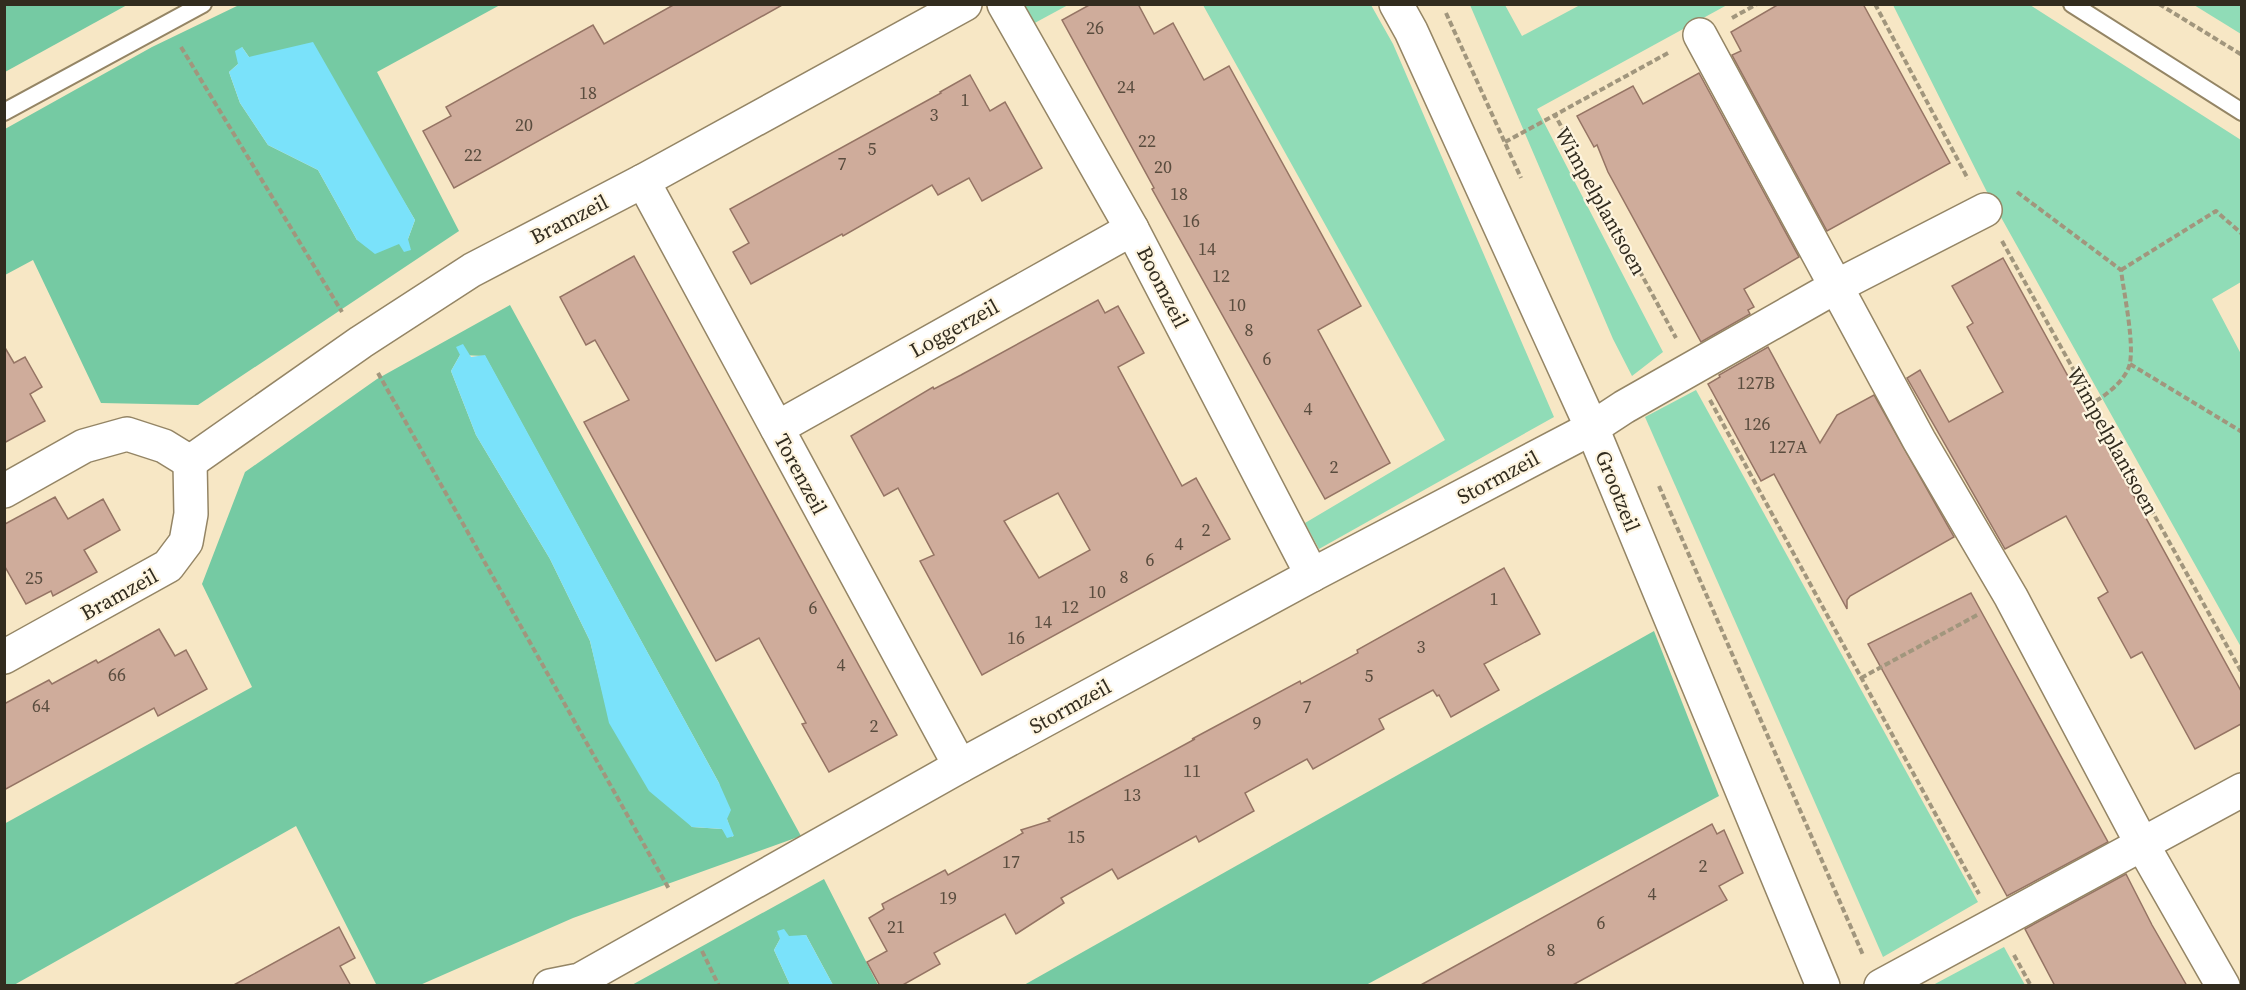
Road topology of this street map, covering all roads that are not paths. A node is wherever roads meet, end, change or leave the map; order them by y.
1 (203, 4) edge
2 (965, 4) edge
3 (1004, 4) edge
4 (1396, 4) edge
5 (2072, 4) edge
6 (1700, 35) road end
7 (4, 112) edge
8 (2241, 112) edge
9 (643, 181) junction
10 (1985, 210) road end
11 (1132, 229) junction
12 (1837, 286) junction
13 (777, 428) junction
14 (1592, 428) junction
15 (190, 462) junction
16 (4, 491) edge
17 (1312, 575) junction
18 (4, 657) edge
19 (960, 766) junction
20 (2241, 790) edge
21 (2142, 844) junction
22 (550, 986) edge
23 (1823, 986) edge
24 (1881, 986) edge
25 (2223, 986) edge

1 - 7 lane
2 - 9 street, Bramzeil
3 - 11 street, Boomzeil
4 - 14 street, Grootzeil
5 - 8 lane
6 - 12 street
9 - 13 street, Torenzeil
9 - 15 street, Bramzeil
10 - 12 street
11 - 13 street, Loggerzeil
11 - 17 street, Boomzeil
12 - 14 street
12 - 21 street
13 - 19 street, Torenzeil
14 - 17 street, Stormzeil
14 - 23 street, Grootzeil
15 - 16 street
15 - 18 street, Bramzeil
17 - 19 street, Stormzeil
19 - 22 street, Stormzeil
20 - 21 street
21 - 24 street
21 - 25 street

